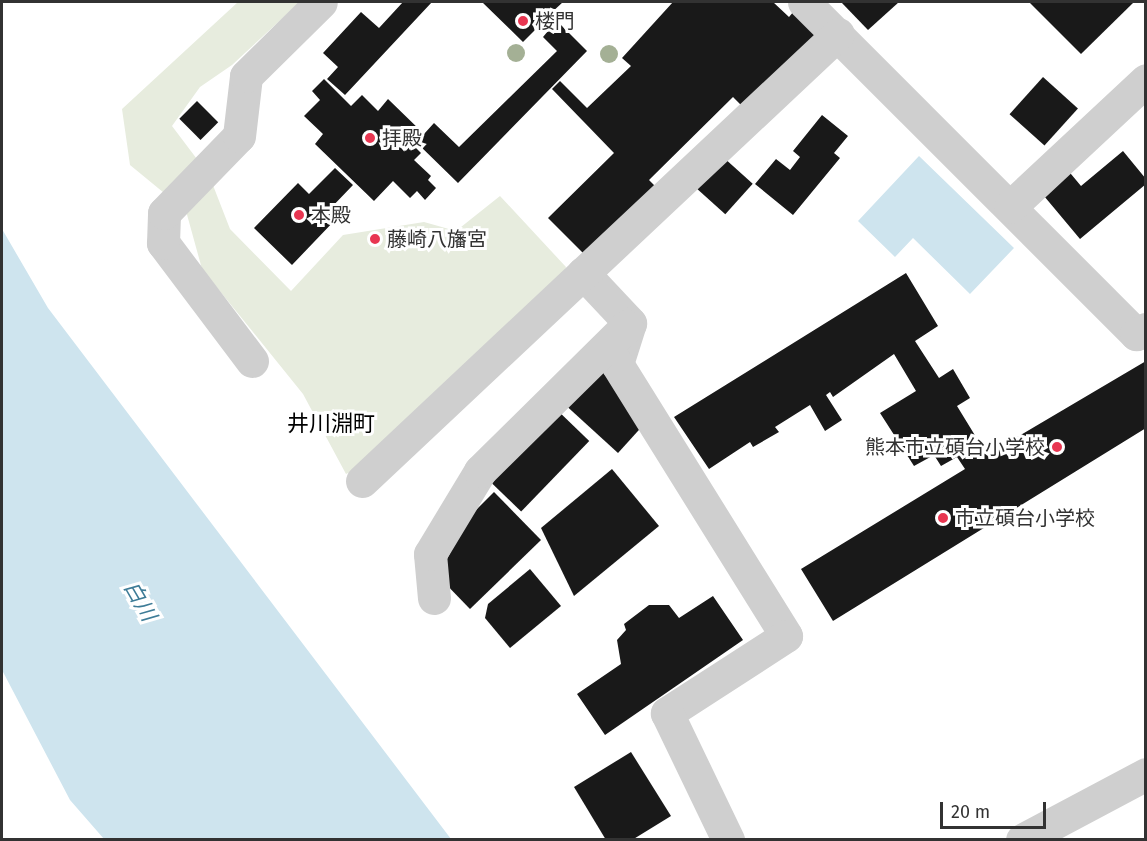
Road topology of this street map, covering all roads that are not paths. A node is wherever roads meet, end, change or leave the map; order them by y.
1 (321, 2) edge
2 (804, 2) edge
3 (838, 34) junction
4 (1146, 80) edge
5 (1010, 207) junction
6 (583, 273) junction
7 (630, 322) junction
8 (1146, 329) edge
9 (252, 362) dead end
10 (362, 481) dead end
11 (434, 598) dead end
12 (1146, 774) edge
13 (728, 840) edge
14 (1022, 840) edge

1 - 9 street
2 - 3 street
3 - 5 street
3 - 6 street
4 - 5 street
5 - 8 street
6 - 7 street
6 - 10 street
7 - 11 street
7 - 13 street
12 - 14 street

